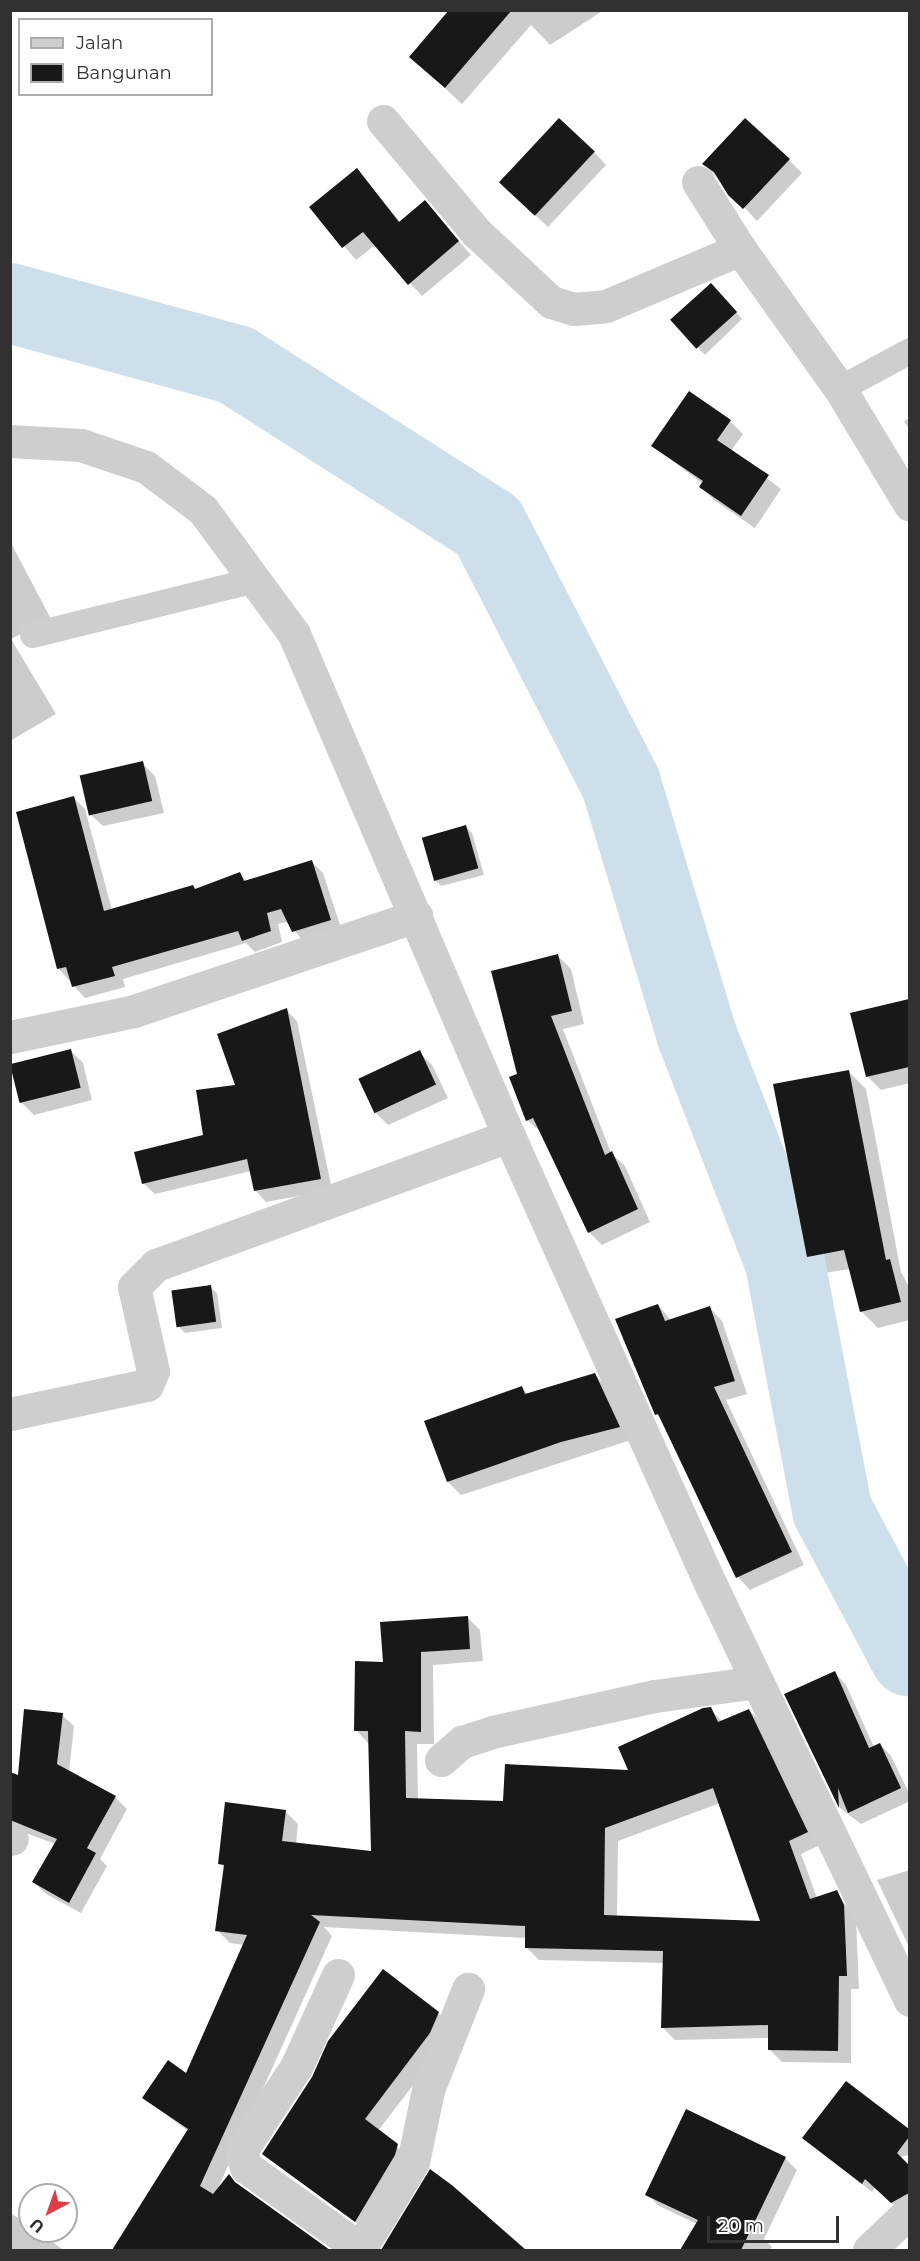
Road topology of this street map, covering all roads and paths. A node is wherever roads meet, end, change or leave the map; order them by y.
1 (383, 121) dead end
2 (698, 182) dead end
3 (740, 249) junction
4 (909, 351) edge
5 (840, 389) junction
6 (10, 441) edge
7 (909, 505) edge
8 (256, 580) junction
9 (33, 635) dead end
10 (416, 916) junction
11 (10, 1037) edge
12 (510, 1136) junction
13 (10, 1414) edge
14 (757, 1682) junction
15 (441, 1760) dead end
16 (338, 1975) dead end
17 (468, 1989) dead end
18 (909, 2000) edge
19 (909, 2211) edge
20 (361, 2250) edge
21 (869, 2250) edge

1 - 3 street
2 - 3 street
3 - 5 street
4 - 5 lane
5 - 7 street
6 - 8 street
8 - 9 lane
8 - 10 street
10 - 11 street
10 - 12 street
12 - 13 street
12 - 14 street
14 - 15 street
14 - 18 street
16 - 20 street
17 - 20 street
19 - 21 street

